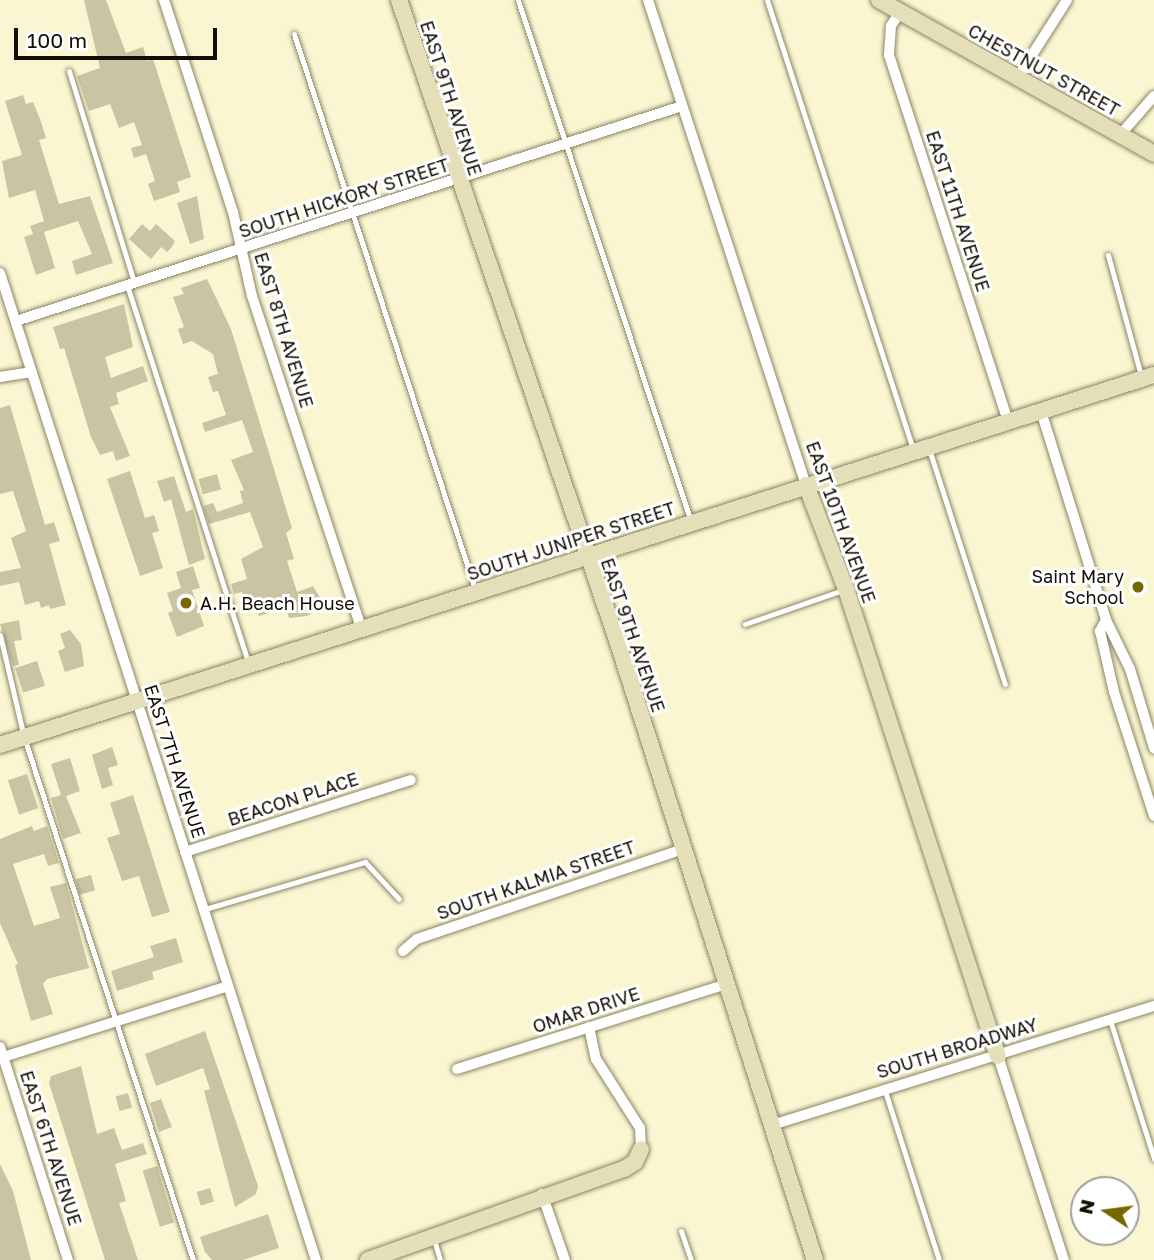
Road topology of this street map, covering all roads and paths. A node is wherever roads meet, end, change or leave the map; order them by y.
1 (164, 0) edge
2 (399, 0) edge
3 (518, 0) edge
4 (648, 0) edge
5 (767, 0) edge
6 (879, 0) edge
7 (1067, 0) edge
8 (900, 12) junction
9 (294, 34) dead end
10 (69, 71) dead end
11 (1018, 77) junction
12 (1154, 96) edge
13 (682, 106) junction
14 (1121, 134) junction
15 (564, 146) junction
16 (1154, 154) edge
17 (458, 180) junction
18 (351, 214) junction
19 (241, 248) junction
20 (1108, 255) dead end
21 (0, 273) edge
22 (131, 284) junction
23 (16, 321) junction
24 (32, 372) junction
25 (0, 377) edge
26 (1148, 377) edge
27 (1041, 411) junction
28 (1008, 421) junction
29 (920, 449) junction
30 (806, 485) junction
31 (691, 522) junction
32 (586, 557) junction
33 (846, 589) junction
34 (476, 592) junction
35 (1106, 620) junction
36 (745, 624) dead end
37 (362, 630) junction
38 (0, 635) edge
39 (250, 666) junction
40 (1005, 684) dead end
41 (137, 702) junction
42 (24, 737) junction
43 (0, 745) edge
44 (1154, 748) edge
45 (411, 780) dead end
46 (1154, 816) edge
47 (682, 849) junction
48 (185, 852) junction
49 (399, 899) dead end
50 (204, 909) junction
51 (403, 951) dead end
52 (726, 984) junction
53 (228, 986) junction
54 (1154, 1006) edge
55 (1110, 1020) junction
56 (116, 1021) junction
57 (589, 1027) junction
58 (1, 1054) edge
59 (998, 1056) junction
60 (457, 1069) dead end
61 (885, 1091) junction
62 (772, 1125) junction
63 (641, 1149) joint
64 (1154, 1158) edge
65 (542, 1194) junction
66 (681, 1231) dead end
67 (432, 1235) junction
68 (68, 1260) edge
69 (193, 1260) edge
70 (316, 1260) edge
71 (368, 1260) edge
72 (440, 1260) edge
73 (565, 1260) edge
74 (691, 1260) edge
75 (815, 1260) edge
76 (939, 1260) edge
77 (1063, 1260) edge

1 - 19 street, EAST 8TH AVENUE
2 - 17 street, EAST 9TH AVENUE
3 - 15 lane
4 - 13 street, EAST 10TH AVENUE
5 - 29 lane
6 - 8 street, CHESTNUT STREET
7 - 11 street
8 - 11 street, CHESTNUT STREET
8 - 28 street, EAST 11TH AVENUE
9 - 18 lane
10 - 22 lane
11 - 14 street, CHESTNUT STREET
12 - 14 street
13 - 15 street, SOUTH HICKORY STREET
13 - 30 street, EAST 10TH AVENUE
14 - 16 street, CHESTNUT STREET
15 - 17 street, SOUTH HICKORY STREET
15 - 31 lane
17 - 18 street, SOUTH HICKORY STREET
17 - 32 street, EAST 9TH AVENUE
18 - 19 street, SOUTH HICKORY STREET
18 - 34 lane
19 - 22 street, SOUTH HICKORY STREET
19 - 37 street, EAST 8TH AVENUE
20 - 26 lane
21 - 23 street, EAST 7TH AVENUE
22 - 23 street, SOUTH HICKORY STREET
22 - 39 lane
23 - 24 street, EAST 7TH AVENUE
24 - 25 street
24 - 41 street, EAST 7TH AVENUE
26 - 27 street, SOUTH JUNIPER STREET
27 - 28 street, SOUTH JUNIPER STREET
27 - 35 street
28 - 29 street, SOUTH JUNIPER STREET
29 - 30 street, SOUTH JUNIPER STREET
29 - 40 lane
30 - 31 street, SOUTH JUNIPER STREET
30 - 33 street, EAST 10TH AVENUE
31 - 32 street, SOUTH JUNIPER STREET
32 - 34 street, SOUTH JUNIPER STREET
32 - 47 street, EAST 9TH AVENUE
33 - 36 lane
33 - 59 street, EAST 10TH AVENUE
34 - 37 street, SOUTH JUNIPER STREET
35 - 44 street
35 - 46 street
37 - 39 street, SOUTH JUNIPER STREET
38 - 42 lane
39 - 41 street, SOUTH JUNIPER STREET
41 - 42 street, SOUTH JUNIPER STREET
41 - 48 street, EAST 7TH AVENUE
42 - 43 street, SOUTH JUNIPER STREET
42 - 56 lane
45 - 48 street, BEACON PLACE
47 - 51 street, SOUTH KALMIA STREET
47 - 52 street, EAST 9TH AVENUE
48 - 50 street, EAST 7TH AVENUE
49 - 50 lane
50 - 53 street, EAST 7TH AVENUE
52 - 57 street, OMAR DRIVE
52 - 62 street, EAST 9TH AVENUE
53 - 56 street
53 - 70 street, EAST 7TH AVENUE
54 - 55 street, SOUTH BROADWAY
55 - 59 street, SOUTH BROADWAY
55 - 64 lane
56 - 58 street
56 - 69 lane
57 - 60 street, OMAR DRIVE
57 - 63 street
58 - 68 street, EAST 6TH AVENUE
59 - 61 street, SOUTH BROADWAY
59 - 77 street
61 - 62 street, SOUTH BROADWAY
61 - 76 lane
62 - 75 street, EAST 9TH AVENUE
63 - 65 street
65 - 67 street
65 - 73 street
66 - 74 lane
67 - 71 street
67 - 72 lane

